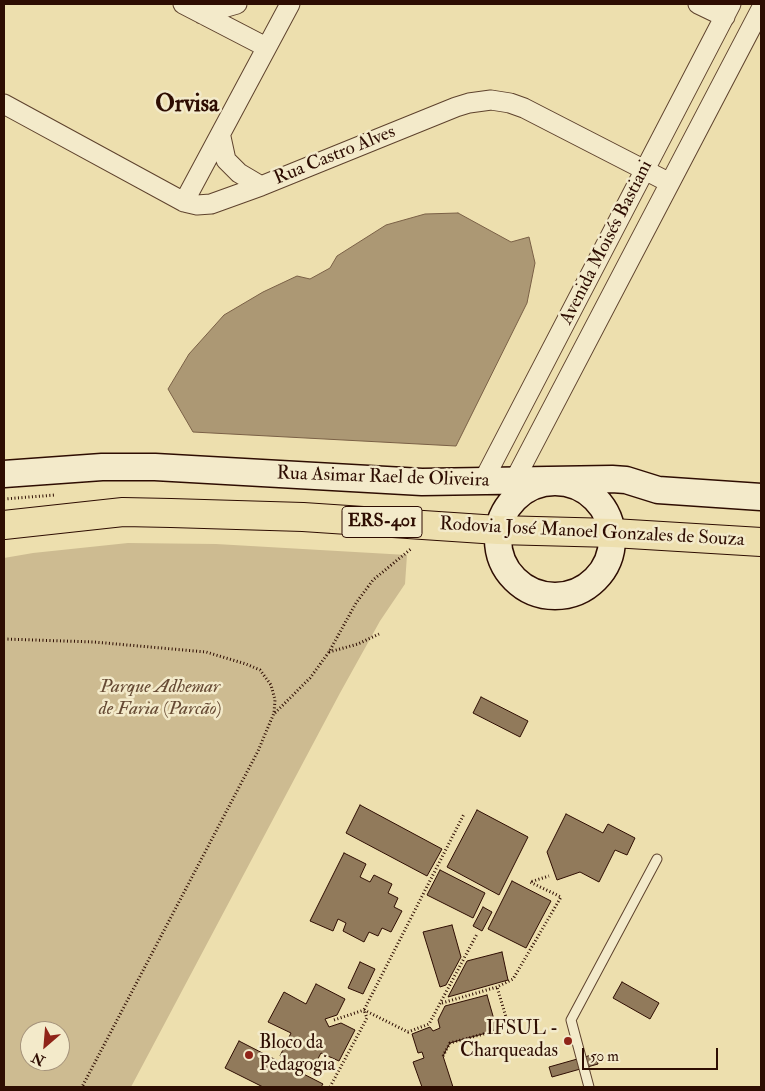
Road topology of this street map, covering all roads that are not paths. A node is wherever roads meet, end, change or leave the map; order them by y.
1 (183, 4) edge
2 (237, 4) edge
3 (290, 4) edge
4 (698, 4) edge
5 (761, 9) edge
6 (728, 10) edge
7 (202, 14) junction
8 (266, 47) junction
9 (4, 104) edge
10 (221, 137) junction
11 (645, 170) junction
12 (670, 183) junction
13 (262, 186) junction
14 (184, 202) junction
15 (4, 474) edge
16 (514, 481) junction
17 (554, 481) junction
18 (482, 483) junction
19 (761, 496) edge
20 (4, 525) edge
21 (498, 530) junction
22 (613, 533) junction
23 (761, 542) edge
24 (657, 859) dead end
25 (589, 1087) edge

1 - 7 street
2 - 7 street
3 - 8 street
4 - 6 street
5 - 12 street, Avenida Moisés Bastiani
6 - 11 street, Avenida Moisés Bastiani
7 - 8 street
8 - 10 street
9 - 14 street, Rua Castro Alves
10 - 13 street
10 - 14 street
11 - 12 street, Rua Castro Alves
11 - 13 street, Rua Castro Alves
11 - 18 street, Avenida Moisés Bastiani
12 - 16 street, Avenida Moisés Bastiani
13 - 14 street, Rua Castro Alves
15 - 18 street, Rua Asimar Rael de Oliveira
16 - 17 street, Rua Asimar Rael de Oliveira
16 - 18 street, Rua Asimar Rael de Oliveira
17 - 19 street, Rua Asimar Rael de Oliveira
17 - 21 street
17 - 22 street
20 - 21 main road, Rodovia José Manoel Gonzales de Souza / ERS-401
21 - 22 main road, Rodovia José Manoel Gonzales de Souza / ERS-401
21 - 22 street
22 - 23 main road, Rodovia José Manoel Gonzales de Souza / ERS-401
24 - 25 lane

